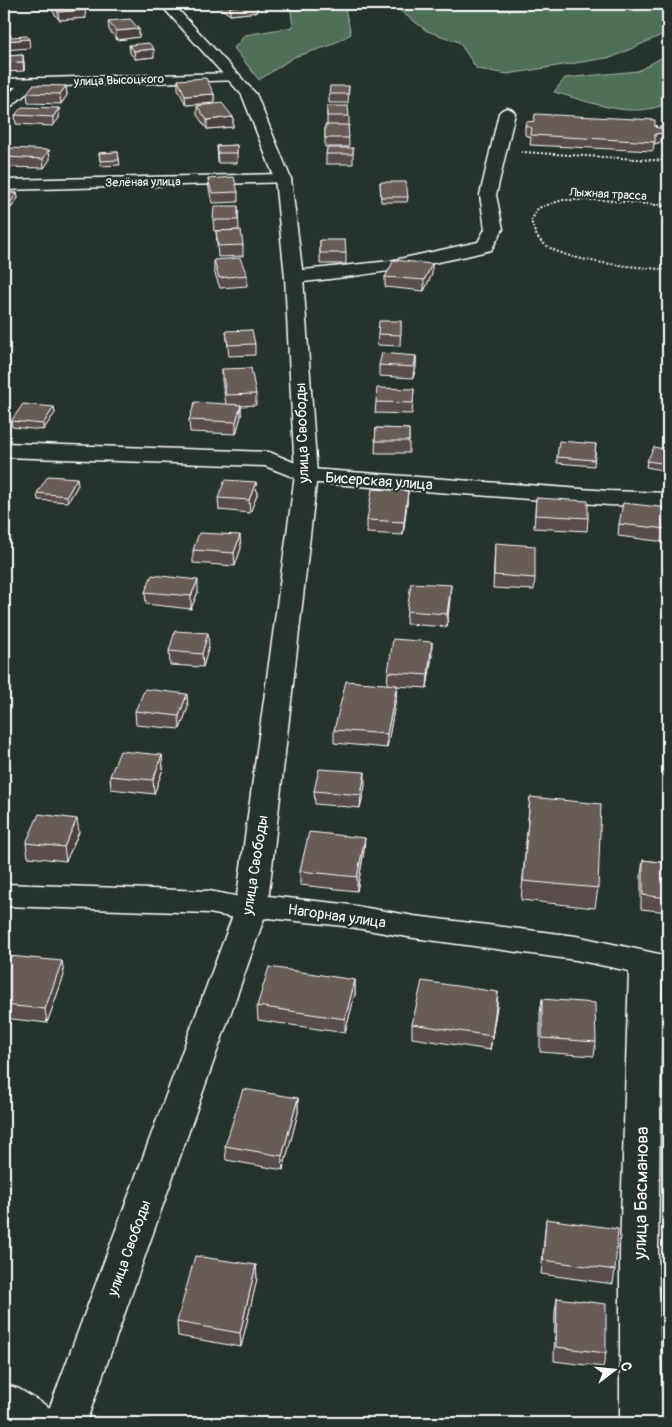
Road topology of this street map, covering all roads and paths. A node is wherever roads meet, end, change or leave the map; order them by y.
1 (166, 4) edge
2 (234, 77) junction
3 (31, 82) junction
4 (4, 83) edge
5 (4, 105) edge
6 (507, 113) dead end
7 (649, 125) edge
8 (668, 126) edge
9 (498, 151) junction
10 (668, 161) edge
11 (283, 180) junction
12 (4, 185) edge
13 (668, 206) edge
14 (668, 270) edge
15 (294, 277) junction
16 (4, 450) edge
17 (306, 475) junction
18 (668, 500) edge
19 (4, 895) edge
20 (251, 910) junction
21 (657, 965) edge
22 (4, 1403) edge
23 (36, 1423) edge
24 (65, 1423) edge
25 (641, 1423) edge

1 - 2 street, улица Свободы
2 - 3 street, улица Высоцкого
2 - 11 street, улица Свободы
3 - 4 street, улица Высоцкого
3 - 5 street
6 - 9 street
7 - 8 path
9 - 10 path
9 - 15 street
11 - 12 street, Зелёная улица
11 - 15 street, улица Свободы
13 - 14 path, Лыжная трасса
15 - 17 street, улица Свободы
16 - 17 street, Бисерская улица
17 - 18 street, Бисерская улица
17 - 20 street, улица Свободы
19 - 20 street, Нагорная улица
20 - 21 street, Нагорная улица
20 - 24 street, улица Свободы
21 - 25 street, улица Басманова
22 - 23 street

